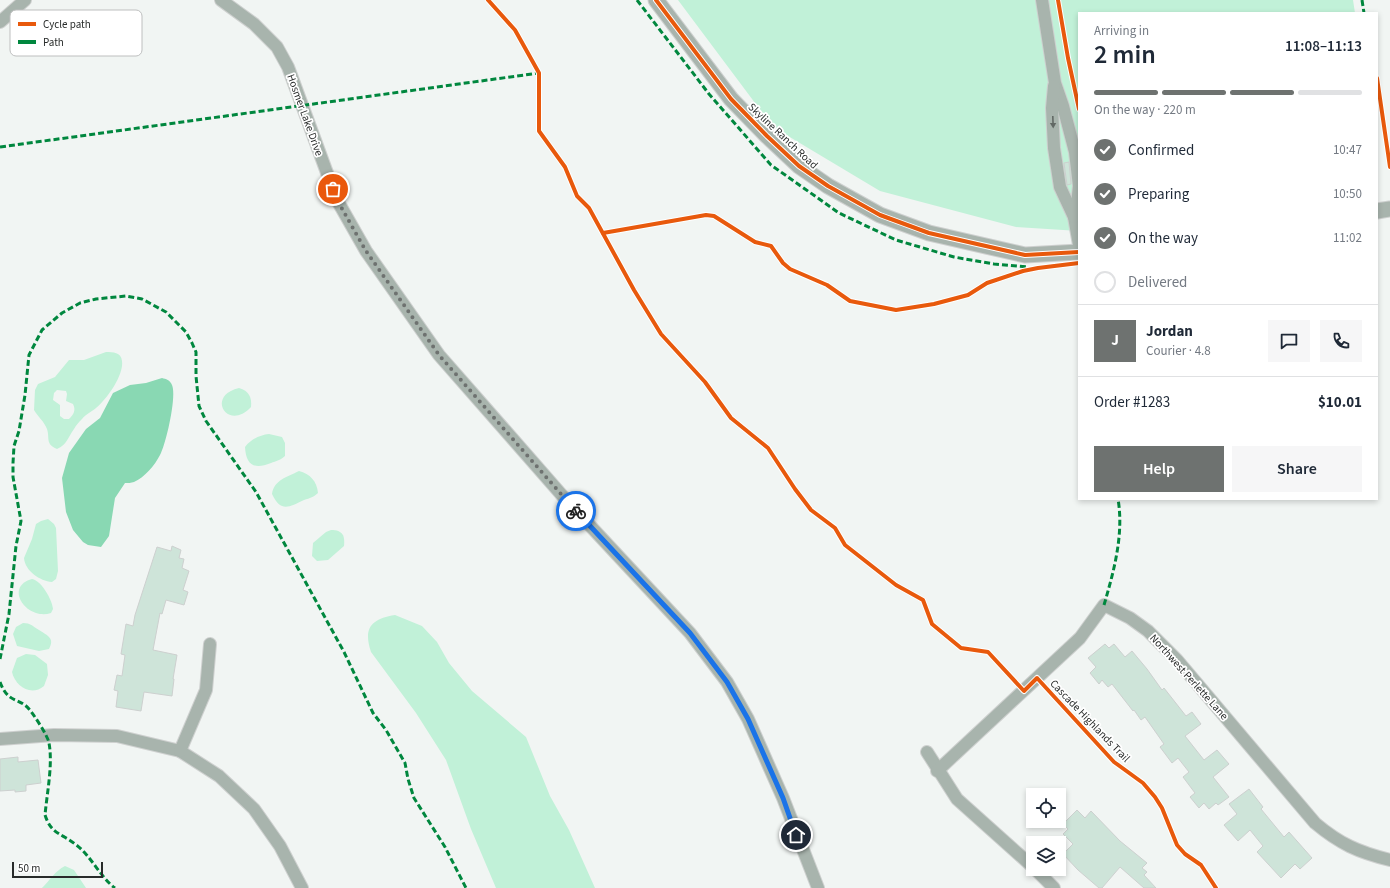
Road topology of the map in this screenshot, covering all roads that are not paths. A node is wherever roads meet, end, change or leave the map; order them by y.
1 (25, 0) edge
2 (221, 0) edge
3 (656, 0) edge
4 (1042, 0) edge
5 (14, 10) edge
6 (10, 13) edge
7 (0, 22) edge
8 (1055, 83) junction
9 (1078, 178) edge
10 (1078, 204) edge
11 (1390, 209) edge
12 (1378, 211) edge
13 (1074, 217) junction
14 (1078, 239) edge
15 (1078, 252) edge
16 (210, 644) dead end
17 (0, 739) edge
18 (180, 751) junction
19 (927, 752) dead end
20 (937, 771) junction
21 (1390, 860) edge
22 (1026, 861) edge
23 (1042, 876) edge
24 (302, 888) edge
25 (818, 888) edge
26 (1054, 888) edge

1 - 5 street
2 - 25 street, Hosmer Lake Drive
3 - 15 street, Skyline Ranch Road
4 - 8 street
6 - 7 street
8 - 9 street
8 -> 13 street
10 - 13 street
11 - 12 street
13 - 14 street
16 - 18 street
17 - 18 street
18 - 24 street
19 - 20 street
20 - 21 street, Northwest Perlette Lane
20 - 22 street
23 - 26 street

